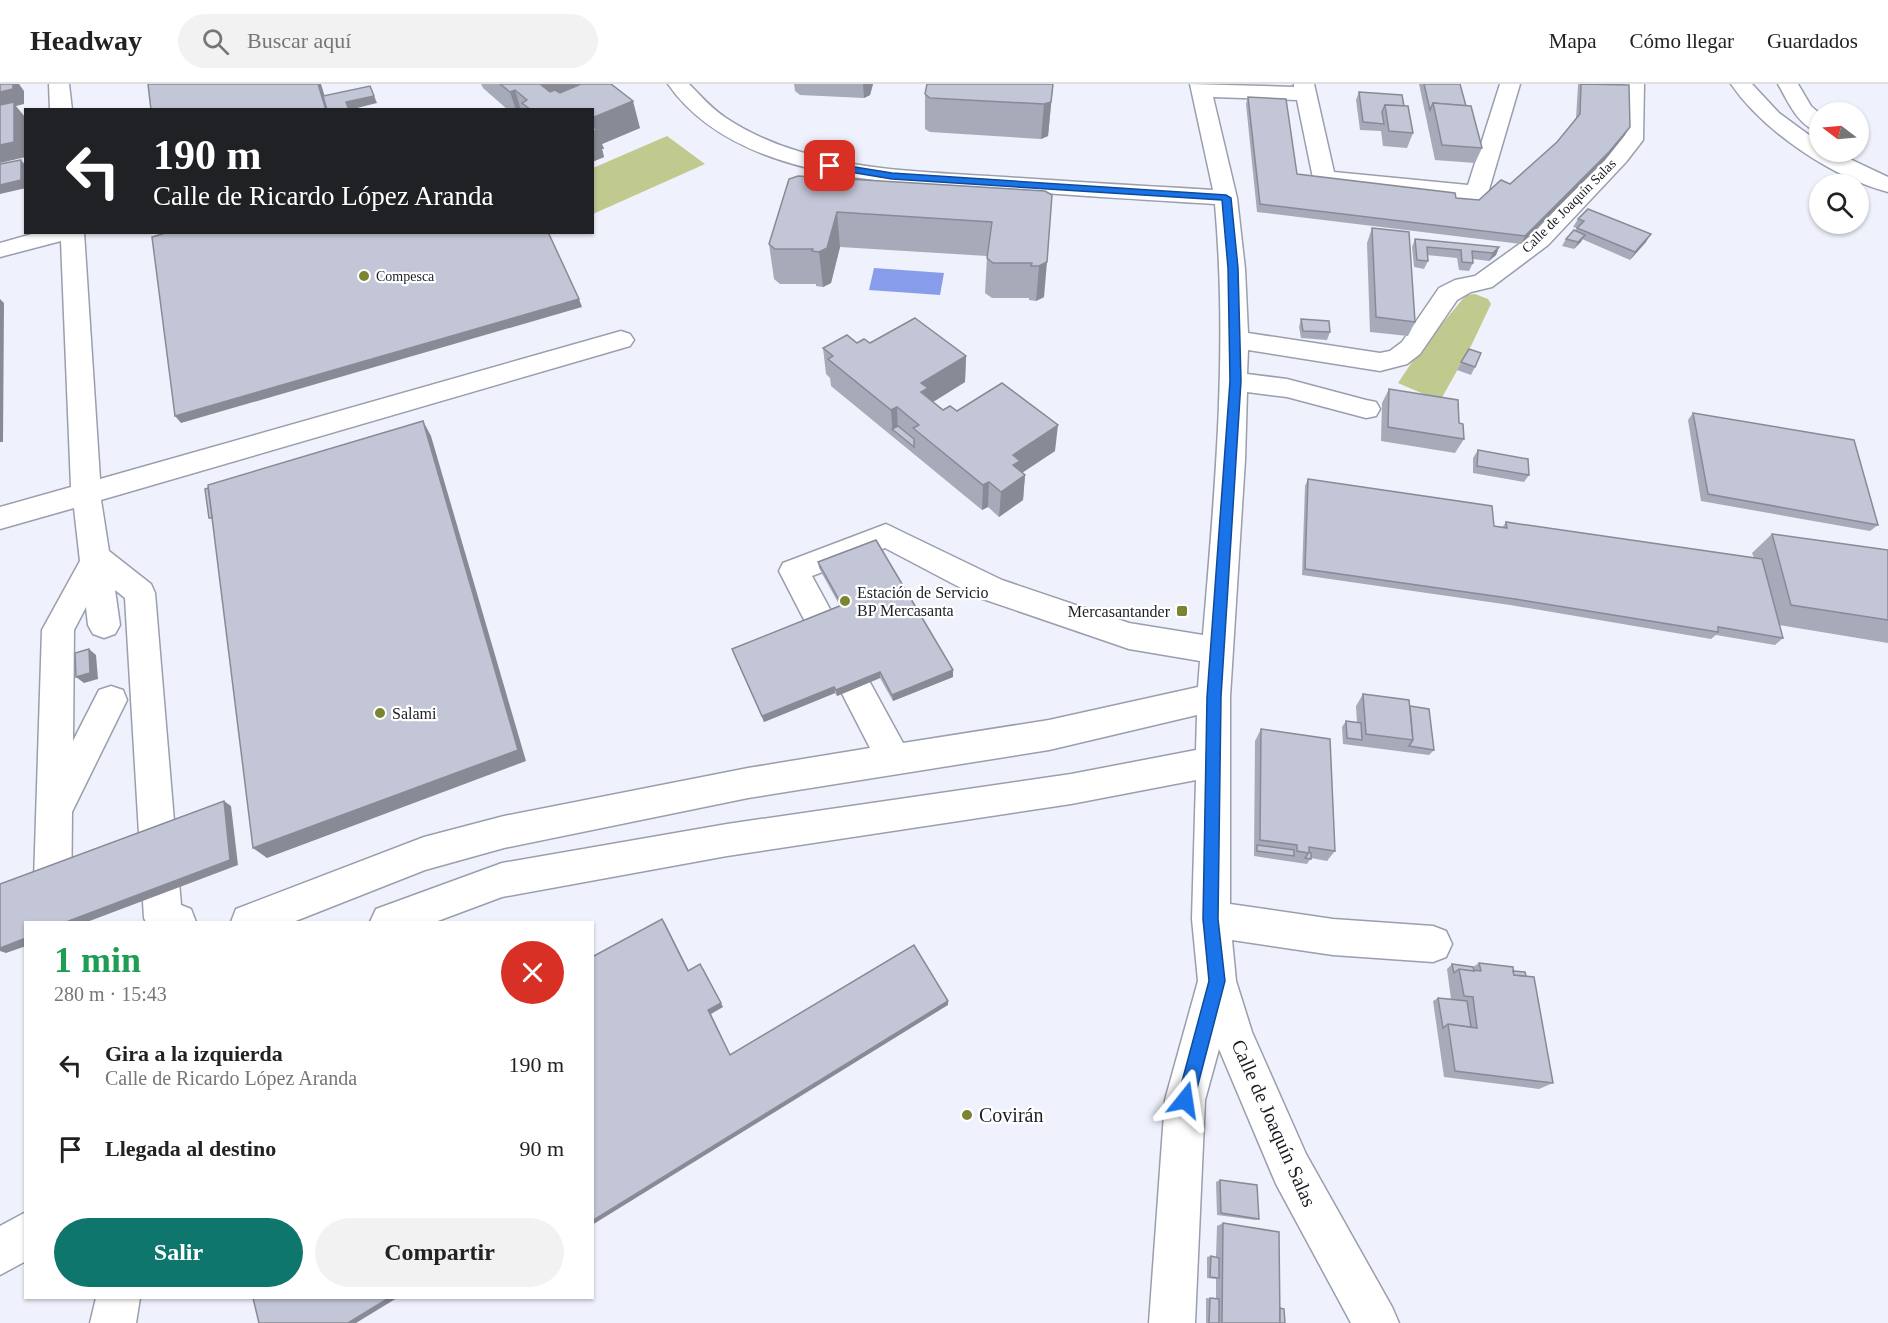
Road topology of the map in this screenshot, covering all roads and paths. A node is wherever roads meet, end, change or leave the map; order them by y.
1 (59, 84) edge
2 (678, 84) edge
3 (1510, 84) edge
4 (1634, 84) edge
5 (1741, 84) edge
6 (1788, 84) edge
7 (1201, 87) edge
8 (1305, 89) edge
9 (61, 108) edge
10 (1809, 116) edge
11 (1869, 155) edge
12 (1888, 164) edge
13 (1888, 185) edge
14 (1226, 198) junction
15 (62, 234) edge
16 (70, 234) edge
17 (0, 250) edge
18 (621, 340) dead end
19 (1235, 340) junction
20 (1235, 381) junction
21 (1366, 408) dead end
22 (86, 492) junction
23 (0, 518) edge
24 (97, 558) junction
25 (104, 625) dead end
26 (1217, 651) junction
27 (1214, 697) junction
28 (894, 760) junction
29 (1212, 762) junction
30 (152, 775) junction
31 (55, 810) junction
32 (1211, 919) junction
33 (56, 921) edge
34 (174, 921) edge
35 (252, 921) edge
36 (391, 921) edge
37 (1433, 944) dead end
38 (1217, 981) junction
39 (24, 1235) edge
40 (0, 1253) edge
41 (118, 1299) edge
42 (113, 1323) edge
43 (1172, 1323) edge
44 (1376, 1323) edge

1 - 9 main road
2 - 14 main road
3 - 8 main road
4 - 19 main road, Calle de Joaquín Salas
5 - 13 main road
6 - 10 main road
7 - 8 main road
7 - 14 main road, Calle de Joaquín Salas
11 - 12 main road
14 - 19 main road, Calle de Joaquín Salas
15 - 17 main road
16 - 22 main road
18 - 22 main road
19 - 20 main road, Calle de Joaquín Salas
20 - 21 main road
20 - 26 main road, Calle de Joaquín Salas
22 - 23 main road
22 - 24 main road
24 - 25 main road
24 - 30 main road
24 - 31 main road
26 - 27 main road, Calle de Joaquín Salas
26 - 28 main road
27 - 28 main road
27 - 29 main road, Calle de Joaquín Salas
28 - 35 main road
29 - 32 main road, Calle de Joaquín Salas
29 - 36 main road
30 - 31 main road
30 - 34 main road
31 - 33 main road
32 - 37 main road
32 - 38 main road, Calle de Joaquín Salas
38 - 43 main road, Calle de Joaquín Salas
38 - 44 main road, Calle de Joaquín Salas
39 - 40 main road
41 - 42 main road

